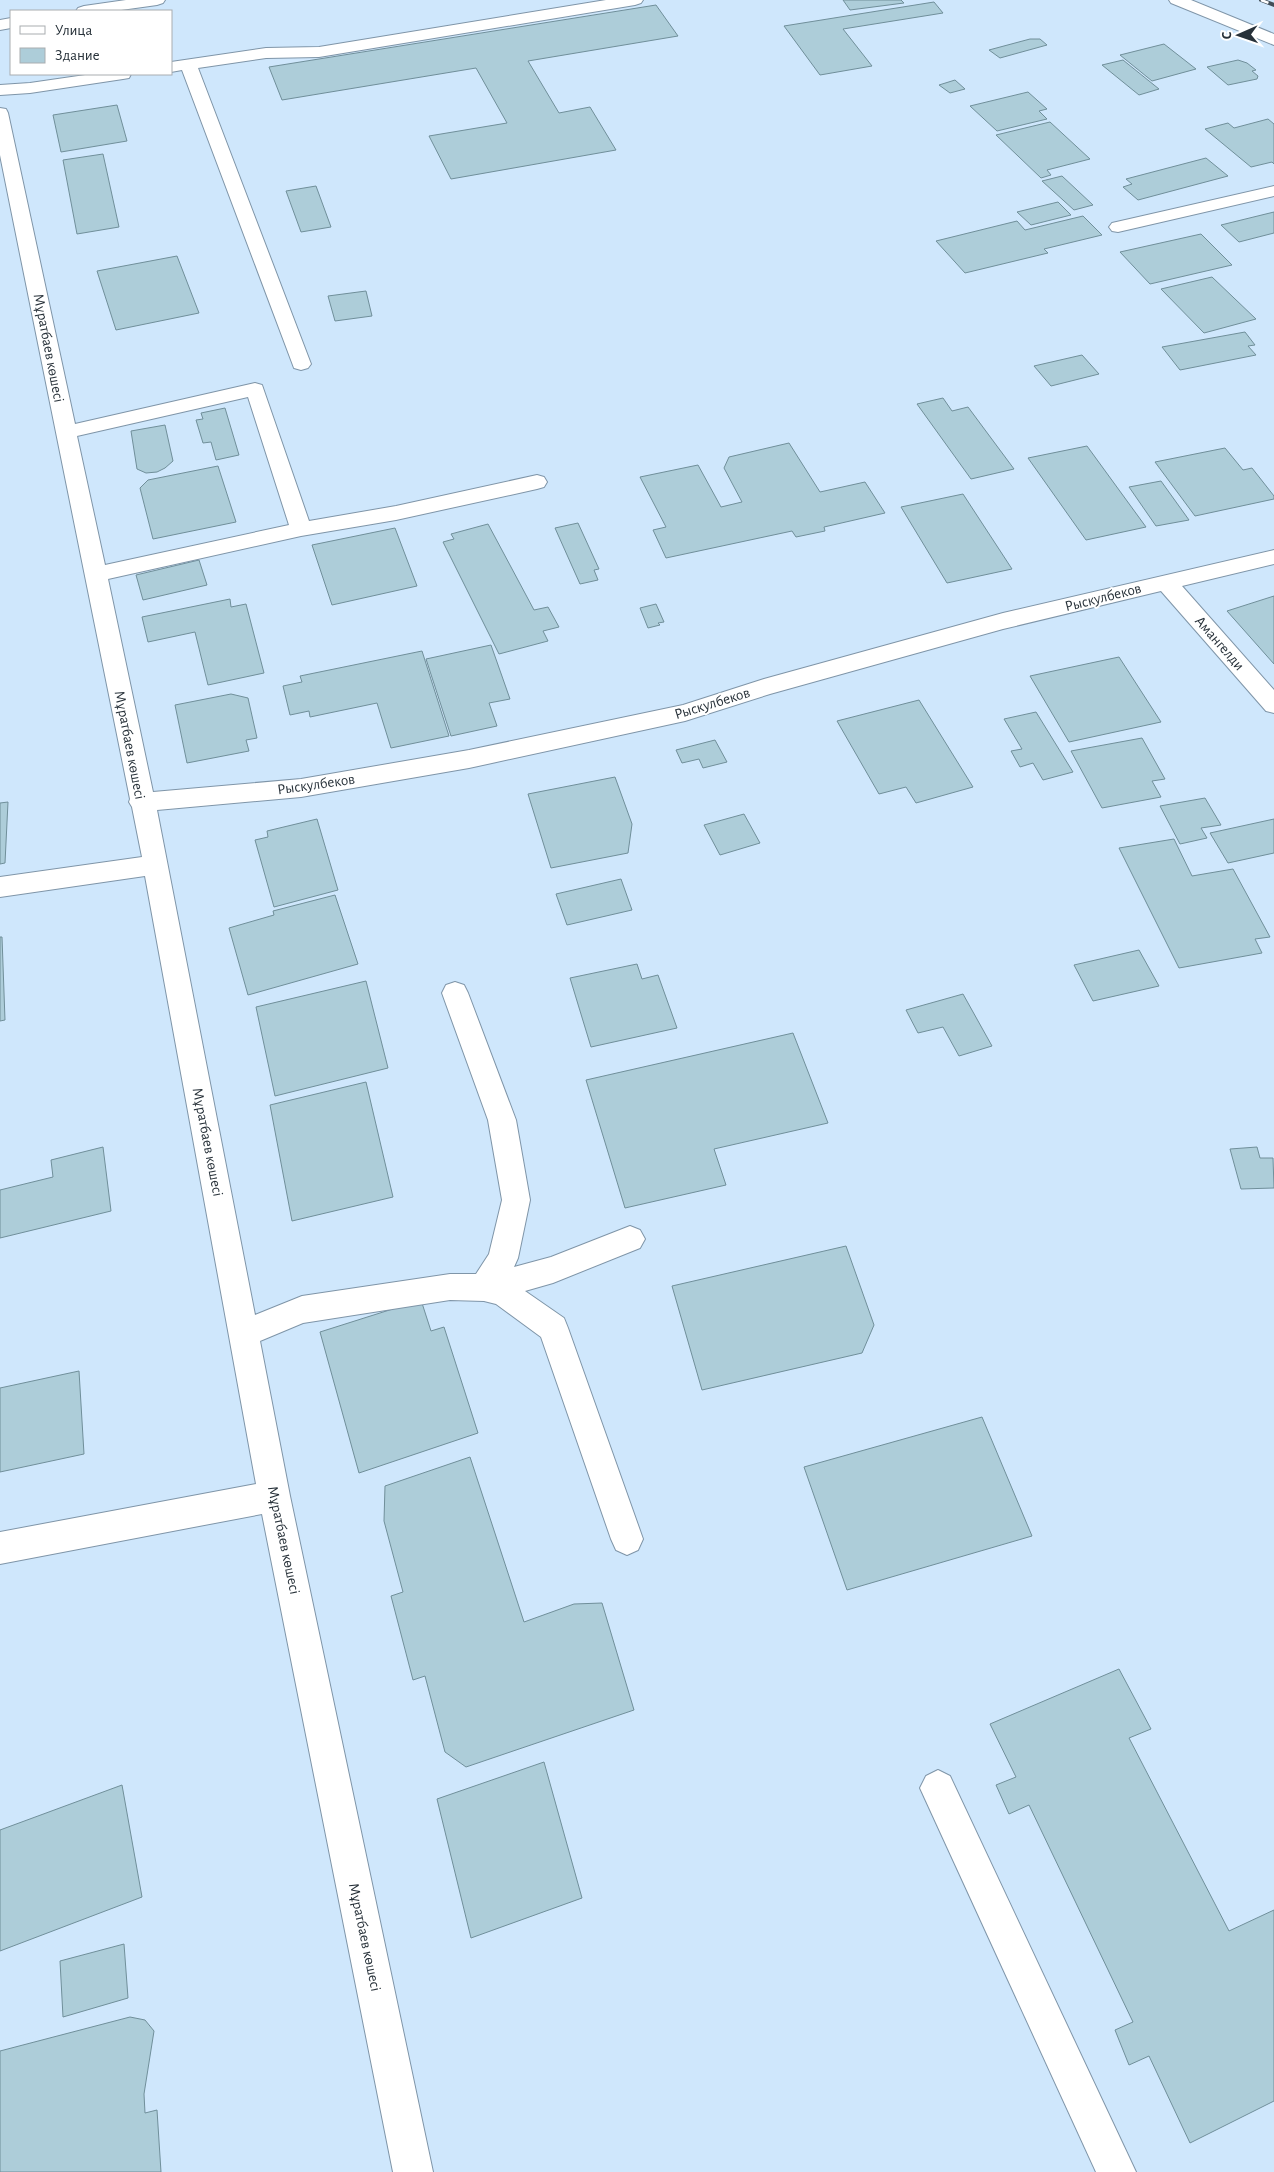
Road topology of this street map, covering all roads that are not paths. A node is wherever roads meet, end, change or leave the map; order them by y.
1 (157, 0) edge
2 (636, 0) edge
3 (1177, 0) edge
4 (91, 10) edge
5 (1274, 40) edge
6 (180, 65) edge
7 (117, 75) edge
8 (0, 90) edge
9 (0, 113) edge
10 (1274, 191) edge
11 (1118, 227) dead end
12 (301, 364) dead end
13 (66, 432) junction
14 (537, 482) dead end
15 (301, 529) junction
16 (1274, 557) edge
17 (95, 575) junction
18 (1166, 582) junction
19 (1274, 704) edge
20 (141, 802) junction
21 (156, 865) junction
22 (0, 887) edge
23 (455, 993) dead end
24 (630, 1239) dead end
25 (484, 1288) junction
26 (244, 1334) junction
27 (274, 1496) junction
28 (627, 1539) dead end
29 (0, 1548) edge
30 (938, 1788) dead end
31 (413, 2172) edge
32 (1116, 2172) edge

1 - 4 street
2 - 6 street
3 - 5 street
6 - 12 street
7 - 8 street
9 - 13 street, Мұратбаев көшесі
10 - 11 street
13 - 15 street
13 - 17 street, Мұратбаев көшесі
14 - 15 street
15 - 17 street
16 - 18 street, Рыскулбеков
17 - 20 street, Мұратбаев көшесі
18 - 19 street, Амангелди
18 - 20 street, Рыскулбеков
20 - 21 street, Мұратбаев көшесі
21 - 22 street
21 - 26 street, Мұратбаев көшесі
23 - 25 street
24 - 25 street
25 - 26 street
25 - 28 street
26 - 27 street, Мұратбаев көшесі
27 - 29 street
27 - 31 street, Мұратбаев көшесі
30 - 32 street

